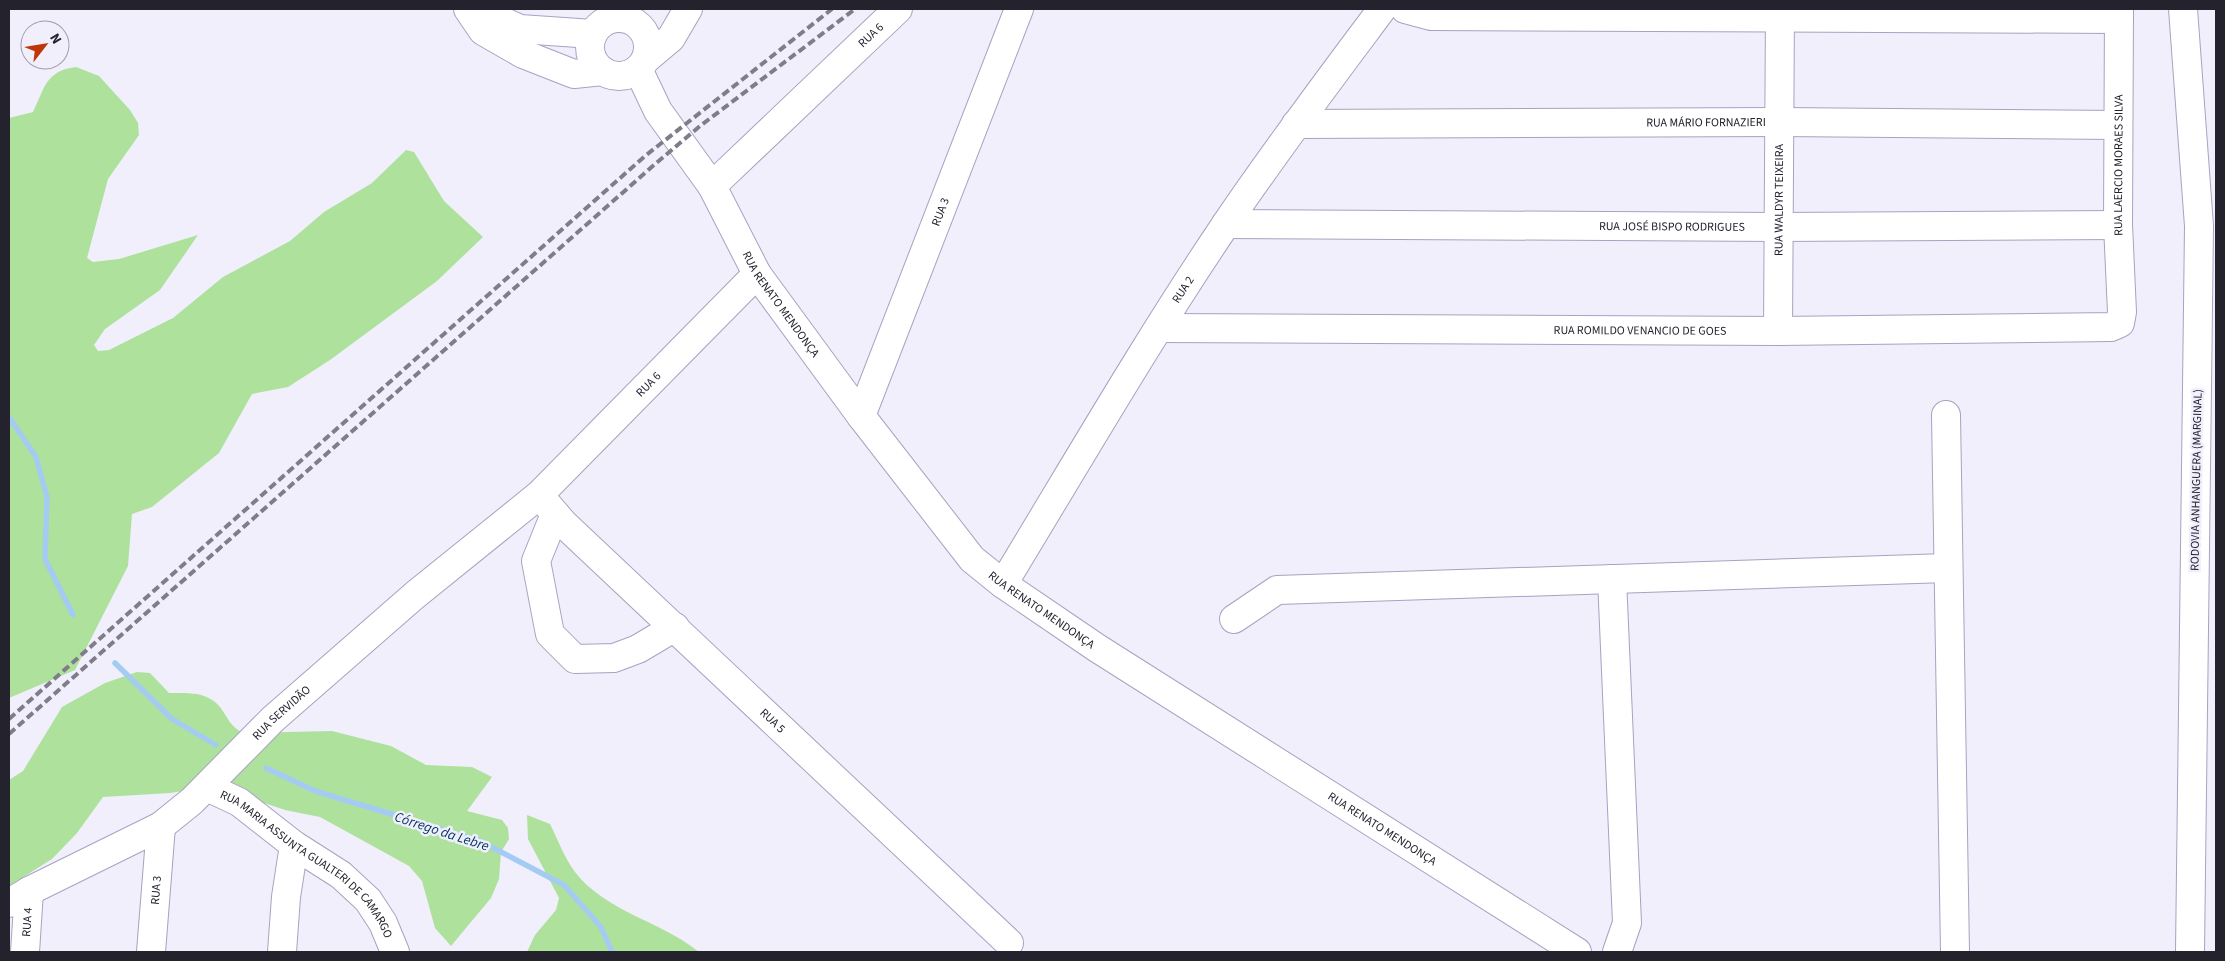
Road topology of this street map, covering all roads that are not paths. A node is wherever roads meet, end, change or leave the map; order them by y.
1 (468, 9) edge
2 (475, 9) edge
3 (688, 9) edge
4 (898, 9) edge
5 (1019, 9) edge
6 (1382, 9) edge
7 (1405, 9) edge
8 (2183, 9) edge
9 (625, 13) edge
10 (1780, 13) edge
11 (2119, 14) edge
12 (593, 34) junction
13 (627, 69) junction
14 (1780, 122) junction
15 (1296, 124) junction
16 (2117, 125) junction
17 (712, 186) junction
18 (1226, 224) junction
19 (2118, 225) junction
20 (1778, 227) junction
21 (757, 274) junction
22 (2120, 322) joint
23 (1159, 328) junction
24 (1778, 331) junction
25 (1946, 415) dead end
26 (861, 416) junction
27 (547, 505) junction
28 (1947, 568) junction
29 (1612, 579) junction
30 (1003, 584) junction
31 (1234, 619) dead end
32 (675, 627) junction
33 (207, 786) junction
34 (161, 826) junction
35 (294, 846) junction
36 (19, 897) edge
37 (1009, 943) dead end
38 (25, 952) edge
39 (151, 952) edge
40 (282, 952) edge
41 (395, 952) edge
42 (1577, 952) edge
43 (1617, 952) edge
44 (1955, 952) edge
45 (2190, 952) edge

1 - 13 main road
2 - 12 main road
3 - 13 main road
4 - 17 main road, RUA 6
5 - 26 main road, RUA 3
6 - 15 main road, RUA 2
7 - 10 main road
8 - 45 main road, RODOVIA ANHANGUERA (MARGINAL)
9 - 12 main road
9 - 13 main road
10 - 11 main road
10 - 14 main road, RUA WALDYR TEIXEIRA
11 - 16 main road, RUA LAERCIO MORAES SILVA
12 - 13 main road
13 - 17 main road, RUA RENATO MENDONÇA
14 - 15 main road, RUA MÁRIO FORNAZIERI
14 - 16 main road, RUA MÁRIO FORNAZIERI
14 - 20 main road, RUA WALDYR TEIXEIRA
15 - 18 main road, RUA 2
16 - 19 main road, RUA LAERCIO MORAES SILVA
17 - 21 main road, RUA RENATO MENDONÇA
18 - 20 main road, RUA JOSÉ BISPO RODRIGUES
18 - 23 main road, RUA 2
19 - 20 main road, RUA JOSÉ BISPO RODRIGUES
19 - 22 main road, RUA LAERCIO MORAES SILVA
20 - 24 main road, RUA WALDYR TEIXEIRA
21 - 26 main road, RUA RENATO MENDONÇA
21 - 27 main road, RUA 6
22 - 24 main road, RUA ROMILDO VENANCIO DE GOES
23 - 24 main road, RUA ROMILDO VENANCIO DE GOES
23 - 30 main road, RUA 2
25 - 28 main road
26 - 30 main road, RUA RENATO MENDONÇA
27 - 32 main road, RUA 5
27 - 32 main road
27 - 33 main road, RUA SERVIDÃO
28 - 29 main road
28 - 44 main road
29 - 31 main road
29 - 43 main road
30 - 42 main road, RUA RENATO MENDONÇA
32 - 37 main road, RUA 5
33 - 34 main road, RUA SERVIDÃO
33 - 35 main road, RUA MARIA ASSUNTA GUALTERI DE CAMARGO
34 - 36 main road, RUA SERVIDÃO
34 - 39 main road, RUA 3
35 - 40 main road
35 - 41 main road, RUA MARIA ASSUNTA GUALTERI DE CAMARGO
36 - 38 main road, RUA 4

